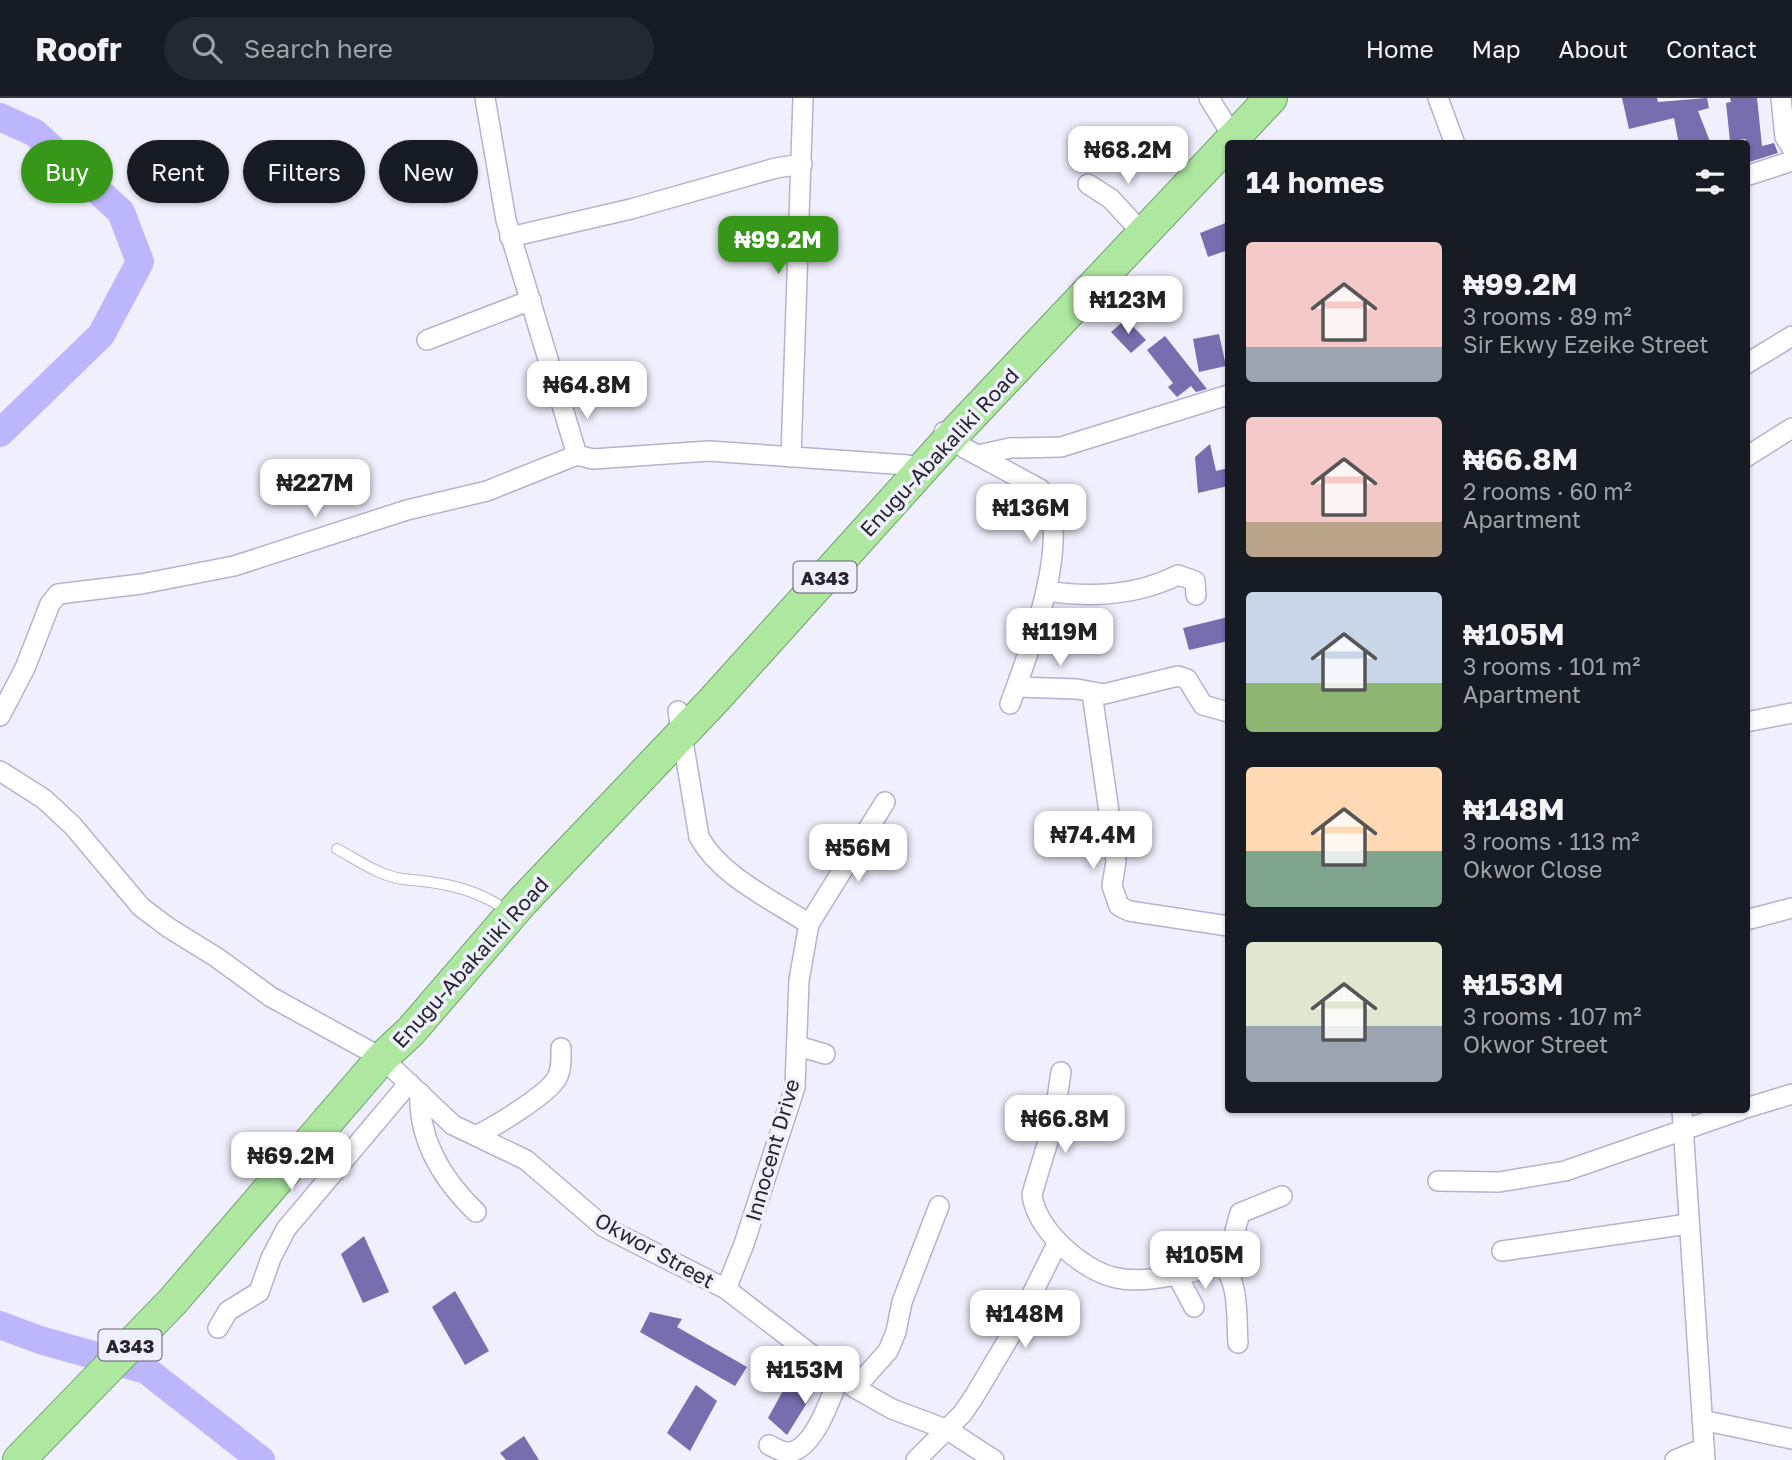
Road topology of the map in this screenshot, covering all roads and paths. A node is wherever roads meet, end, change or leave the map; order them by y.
1 (485, 98) edge
2 (803, 98) edge
3 (1209, 98) edge
4 (1255, 98) edge
5 (1271, 98) edge
6 (1438, 98) edge
7 (1781, 98) edge
8 (1227, 127) junction
9 (1230, 140) edge
10 (1454, 140) edge
11 (1225, 145) edge
12 (1792, 148) edge
13 (1792, 161) edge
14 (802, 164) junction
15 (1750, 175) edge
16 (1088, 184) dead end
17 (1134, 224) junction
18 (510, 237) junction
19 (531, 300) junction
20 (1792, 336) edge
21 (427, 340) dead end
22 (1750, 362) edge
23 (1225, 396) edge
24 (1792, 428) edge
25 (946, 433) junction
26 (1750, 454) edge
27 (577, 455) junction
28 (978, 455) junction
29 (791, 457) junction
30 (908, 465) junction
31 (1046, 591) junction
32 (1196, 595) dead end
33 (1092, 693) junction
34 (1225, 711) edge
35 (1792, 713) edge
36 (0, 716) edge
37 (1750, 721) edge
38 (680, 722) junction
39 (0, 771) edge
40 (885, 802) dead end
41 (337, 849) dead end
42 (497, 904) junction
43 (1792, 908) edge
44 (1750, 919) edge
45 (809, 924) junction
46 (1225, 926) edge
47 (799, 1046) junction
48 (561, 1048) dead end
49 (825, 1054) dead end
50 (382, 1058) junction
51 (1061, 1072) dead end
52 (414, 1088) junction
53 (1792, 1094) edge
54 (1750, 1107) edge
55 (1722, 1113) edge
56 (1683, 1119) edge
57 (477, 1135) junction
58 (1438, 1181) dead end
59 (1282, 1196) dead end
60 (939, 1206) dead end
61 (476, 1212) dead end
62 (1688, 1224) junction
63 (1058, 1242) junction
64 (1502, 1251) dead end
65 (1222, 1264) junction
66 (1177, 1275) junction
67 (726, 1289) junction
68 (1194, 1307) dead end
69 (218, 1328) dead end
70 (1238, 1343) dead end
71 (840, 1374) junction
72 (855, 1388) junction
73 (1702, 1420) junction
74 (948, 1430) junction
75 (1792, 1439) edge
76 (769, 1445) dead end
77 (1705, 1454) edge
78 (19, 1460) edge
79 (916, 1460) edge
80 (994, 1460) edge
81 (1675, 1460) edge

1 - 18 street
2 - 14 street
3 - 8 street
4 - 8 highway, Enugu-Abakaliki Road / A343
5 - 9 highway, Enugu-Abakaliki Road / A343
6 - 10 street
7 - 12 street
8 - 17 highway, Enugu-Abakaliki Road / A343
11 - 25 highway, Enugu-Abakaliki Road / A343
13 - 15 street
14 - 18 street
14 - 29 street
16 - 17 street
17 - 25 highway, Enugu-Abakaliki Road / A343
18 - 19 street
19 - 21 street
19 - 27 street
20 - 22 street
23 - 28 street
24 - 26 street
25 - 28 street
25 - 30 highway, Enugu-Abakaliki Road / A343
25 - 38 highway, Enugu-Abakaliki Road / A343
27 - 29 street
27 - 36 street
28 - 31 street
29 - 30 street
30 - 38 highway, Enugu-Abakaliki Road / A343
31 - 32 street
31 - 33 street
33 - 34 street
33 - 46 street
35 - 37 street
38 - 42 highway, Enugu-Abakaliki Road / A343
38 - 45 street
38 - 50 highway, Enugu-Abakaliki Road / A343
39 - 50 street, Okwor Street
40 - 45 street
41 - 42 lane
42 - 50 highway, Enugu-Abakaliki Road / A343
43 - 44 street
45 - 47 street, Innocent Drive
47 - 49 street
47 - 67 street, Innocent Drive
48 - 57 street
50 - 52 street, Okwor Street
50 - 78 highway, A343
51 - 63 street
52 - 57 street, Okwor Street
52 - 61 street
52 - 69 street
53 - 54 street
55 - 56 street
56 - 58 street
56 - 62 street
57 - 67 street, Okwor Street
59 - 65 street
60 - 72 street
62 - 64 street
62 - 73 street
63 - 66 street
63 - 74 street
65 - 66 street
65 - 70 street
66 - 68 street
67 - 71 street, Okwor Street
71 - 72 street, Okwor Street
71 - 76 street
72 - 74 street, Okwor Street
73 - 75 street
73 - 77 street
74 - 79 street
74 - 80 street, Okwor Street
77 - 81 street

